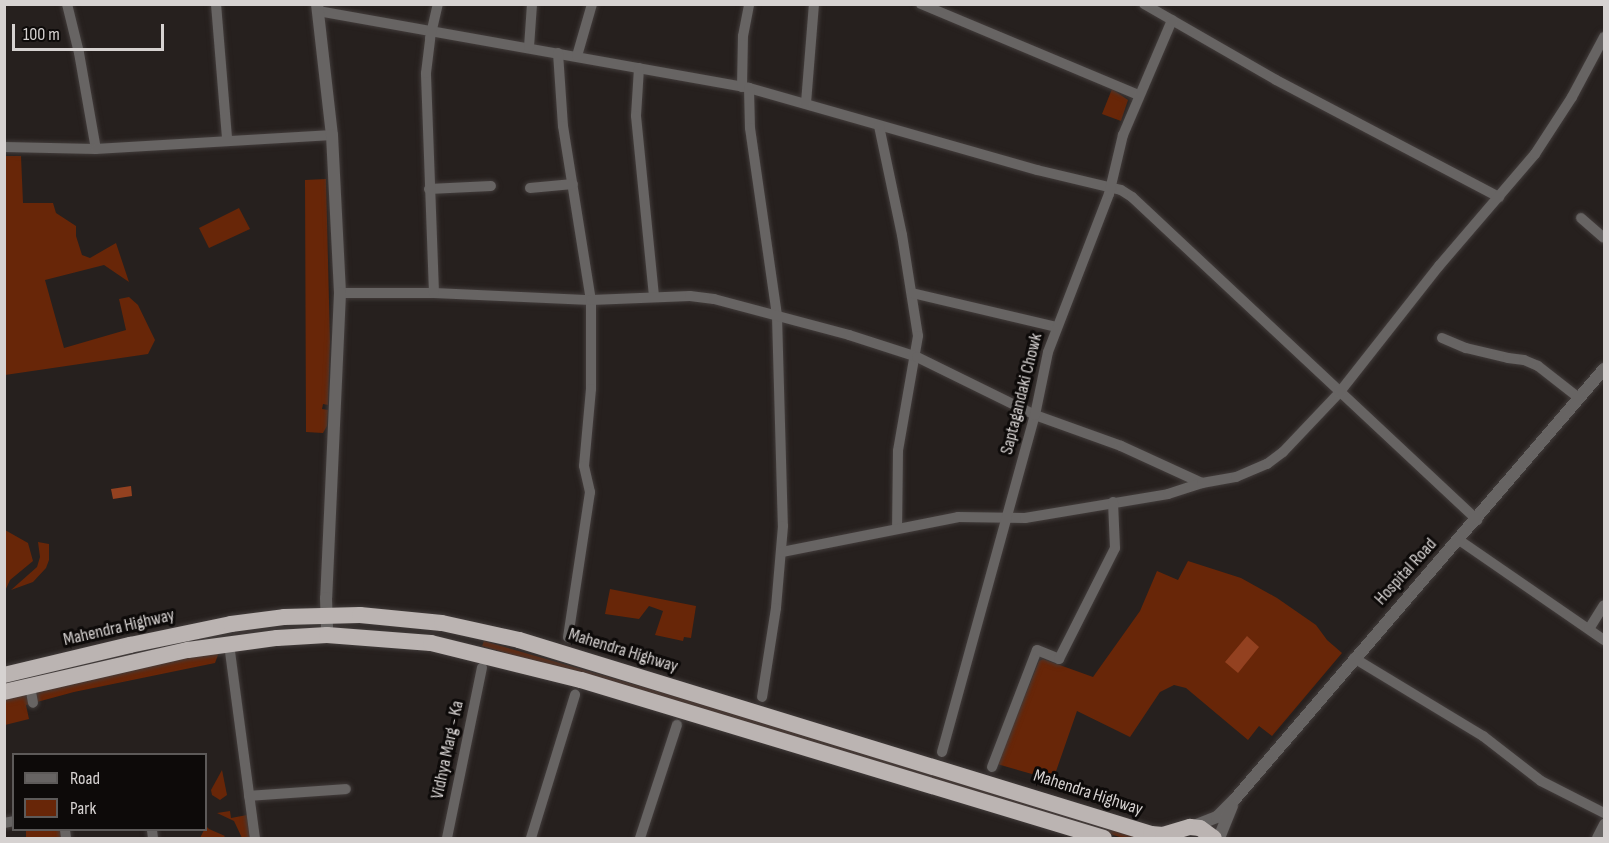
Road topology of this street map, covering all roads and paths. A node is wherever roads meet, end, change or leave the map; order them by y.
1 (67, 4) edge
2 (216, 4) edge
3 (438, 4) edge
4 (532, 4) edge
5 (592, 4) edge
6 (749, 4) edge
7 (814, 4) edge
8 (921, 4) edge
9 (1144, 4) edge
10 (318, 8) edge
11 (1172, 20) junction
12 (431, 32) junction
13 (1605, 37) edge
14 (529, 47) junction
15 (558, 53) junction
16 (577, 56) junction
17 (639, 68) junction
18 (745, 87) junction
19 (1139, 95) junction
20 (806, 103) junction
21 (879, 126) junction
22 (332, 135) junction
23 (227, 139) junction
24 (4, 147) edge
25 (96, 149) junction
26 (573, 184) junction
27 (491, 186) dead end
28 (530, 188) dead end
29 (1110, 188) junction
30 (429, 189) junction
31 (1499, 197) junction
32 (1581, 218) dead end
33 (1605, 238) edge
34 (340, 293) junction
35 (434, 293) junction
36 (912, 293) junction
37 (654, 297) junction
38 (591, 300) junction
39 (777, 316) junction
40 (1057, 327) junction
41 (1442, 338) dead end
42 (917, 357) junction
43 (1605, 369) edge
44 (1339, 393) junction
45 (1579, 398) junction
46 (1035, 415) junction
47 (1202, 483) junction
48 (1113, 502) junction
49 (1006, 517) junction
50 (1477, 520) junction
51 (897, 529) junction
52 (1459, 540) junction
53 (782, 552) junction
54 (1605, 605) edge
55 (326, 614) junction
56 (1589, 629) junction
57 (327, 635) junction
58 (568, 637) dead end
59 (1605, 639) edge
60 (229, 644) junction
61 (1354, 658) junction
62 (482, 668) dead end
63 (4, 675) edge
64 (4, 692) edge
65 (575, 695) dead end
66 (762, 697) dead end
67 (677, 725) dead end
68 (942, 752) dead end
69 (992, 768) dead end
70 (346, 789) dead end
71 (249, 796) junction
72 (1234, 799) junction
73 (1605, 813) edge
74 (1605, 824) edge
75 (1180, 832) edge
76 (255, 838) edge
77 (447, 838) edge
78 (531, 838) edge
79 (640, 838) edge
80 (1104, 838) edge
81 (1214, 838) edge
82 (1219, 838) edge
83 (1597, 838) edge

1 - 25 street
2 - 23 street
3 - 12 street
4 - 14 street
5 - 16 street
6 - 18 street
7 - 20 street
8 - 19 street
9 - 11 street
10 - 12 street
10 - 22 street
11 - 19 street, Saptagandaki Chowk
11 - 31 street
12 - 14 street
12 - 30 street
13 - 31 street
14 - 15 street
15 - 16 street
15 - 26 street
16 - 17 street
17 - 18 street
17 - 37 street
18 - 20 street
18 - 39 street
19 - 29 street, Saptagandaki Chowk
20 - 21 street
21 - 29 street
21 - 36 street
22 - 23 street
22 - 34 street
23 - 25 street
24 - 25 street
26 - 28 street
26 - 38 street
27 - 30 street
29 - 40 street, Saptagandaki Chowk
29 - 44 street
30 - 35 street
31 - 44 street
32 - 33 street
34 - 35 street
34 - 55 street
35 - 38 street
36 - 40 street
36 - 42 street
37 - 38 street
37 - 39 street
38 - 58 street
39 - 42 street
39 - 53 street
40 - 46 street, Saptagandaki Chowk
41 - 45 street
42 - 46 street
42 - 51 street
43 - 45 street, Hospital Road
44 - 47 street
44 - 50 street
45 - 50 street, Hospital Road
46 - 47 street
46 - 49 street, Saptagandaki Chowk
47 - 48 street
48 - 49 street
48 - 69 street
49 - 51 street
49 - 68 street, Saptagandaki Chowk
50 - 52 street, Hospital Road
51 - 53 street
52 - 56 street
52 - 61 street, Hospital Road
53 - 66 street
54 - 56 street
55 - 57 street
55 - 63 highway, Mahendra Highway
55 - 75 highway, Mahendra Highway
56 - 59 street
57 - 60 highway, Mahendra Highway
57 - 80 highway, Mahendra Highway
60 - 64 highway, Mahendra Highway
60 - 71 street
61 - 72 street, Hospital Road
61 - 73 street
62 - 77 street, Vidhya Marg - Ka
65 - 78 street
67 - 79 street
70 - 71 street
71 - 76 street
72 - 75 street, Hospital Road
72 - 82 street, Hospital Road
74 - 83 street
75 - 81 highway

